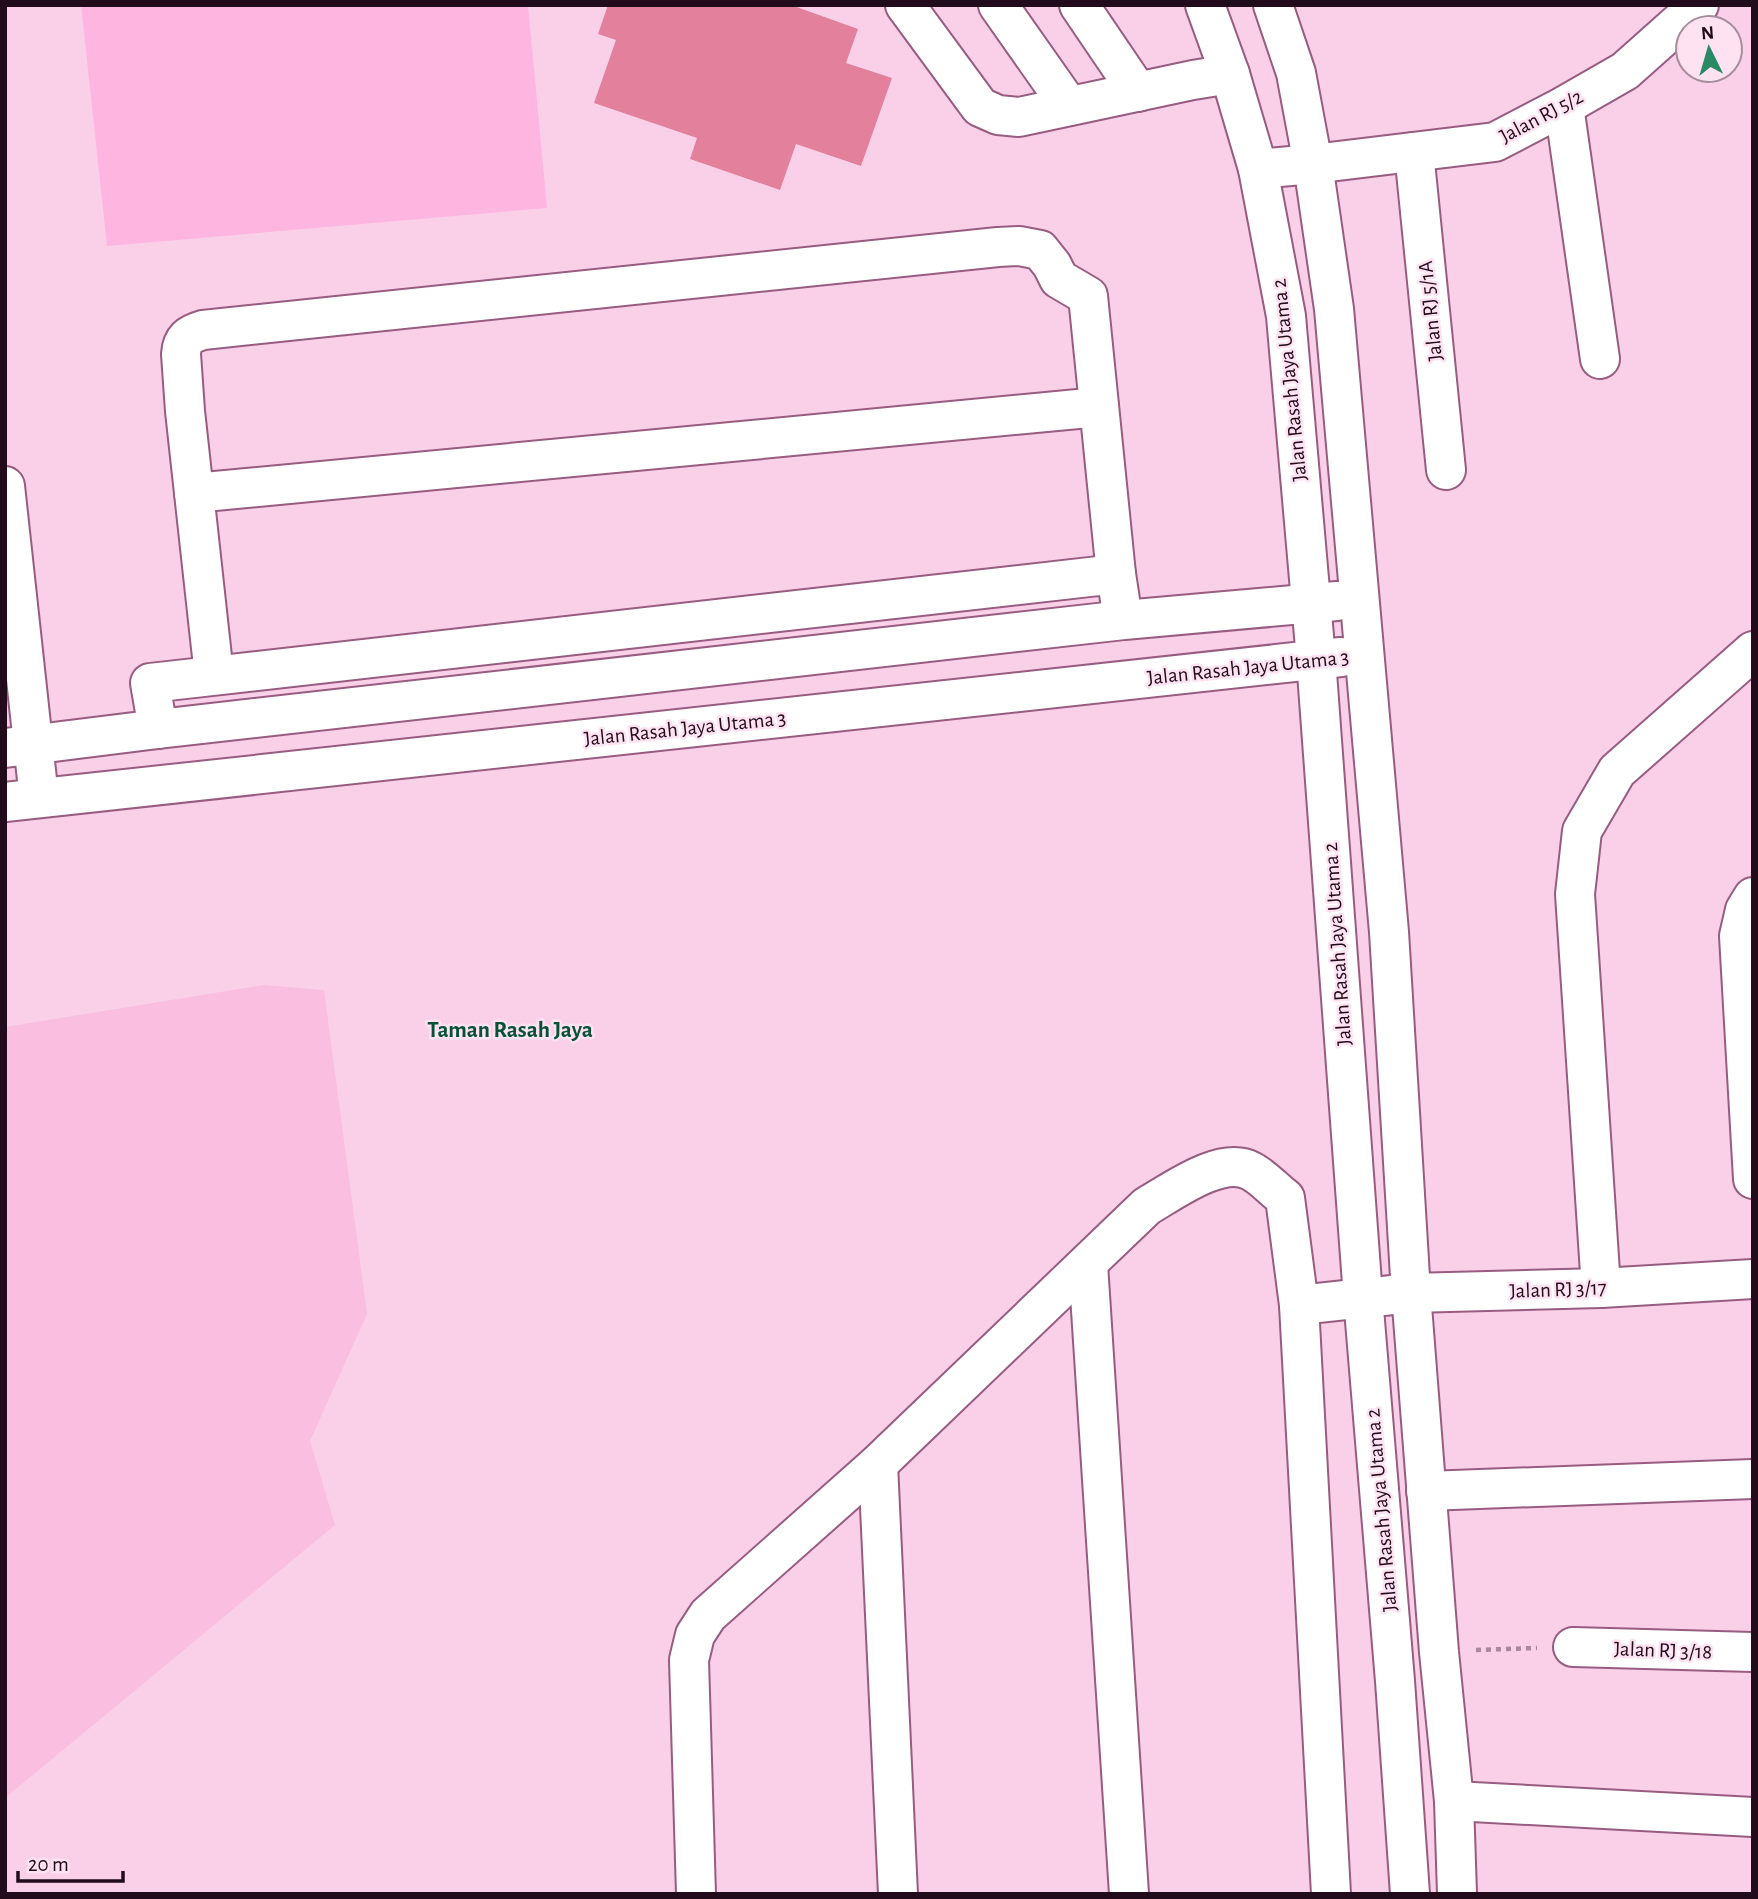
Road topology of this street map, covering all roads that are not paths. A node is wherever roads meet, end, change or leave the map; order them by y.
1 (905, 5) edge
2 (998, 5) edge
3 (1079, 5) edge
4 (1205, 5) edge
5 (1273, 5) edge
6 (1699, 5) edge
7 (1230, 74) junction
8 (1138, 92) junction
9 (1069, 106) junction
10 (1564, 106) junction
11 (1414, 152) junction
12 (1313, 164) junction
13 (1258, 169) junction
14 (1600, 359) dead end
15 (1099, 407) junction
16 (1446, 470) dead end
17 (5, 486) edge
18 (194, 493) junction
19 (1116, 574) junction
20 (1360, 599) junction
21 (1310, 603) junction
22 (1124, 620) junction
23 (1753, 651) edge
24 (1364, 656) junction
25 (1316, 659) junction
26 (214, 675) junction
27 (158, 729) junction
28 (19, 746) edge
29 (22, 800) edge
30 (1753, 897) edge
31 (1753, 1179) edge
32 (1088, 1264) junction
33 (1753, 1279) edge
34 (1601, 1288) junction
35 (1411, 1293) junction
36 (1363, 1297) junction
37 (1299, 1305) junction
38 (878, 1464) junction
39 (1753, 1479) edge
40 (1426, 1491) junction
41 (1573, 1647) road end
42 (1753, 1652) edge
43 (1454, 1801) junction
44 (1753, 1817) edge
45 (696, 1894) edge
46 (898, 1894) edge
47 (1129, 1894) edge
48 (1331, 1894) edge
49 (1410, 1894) edge
50 (1457, 1894) edge

1 - 9 street
2 - 9 street
3 - 8 street
4 - 7 street, Jalan Rasah Jaya Utama 2
5 - 12 street
6 - 10 street, Jalan RJ 5/2
7 - 8 street
7 - 13 street, Jalan Rasah Jaya Utama 2
8 - 9 street
10 - 11 street, Jalan RJ 5/2
10 - 14 street
11 - 12 street, Jalan RJ 5/2
11 - 16 street, Jalan RJ 5/1A
12 - 13 street, Jalan RJ 5/2
12 - 20 street
13 - 21 street, Jalan Rasah Jaya Utama 2
15 - 18 street
15 - 18 street
15 - 19 street
17 - 28 street
18 - 26 street
19 - 22 street
19 - 26 street
20 - 21 street
20 - 24 street
21 - 22 street
21 - 25 street, Jalan Rasah Jaya Utama 2
22 - 27 street
23 - 34 street
24 - 25 street, Jalan Rasah Jaya Utama 3
24 - 35 street
25 - 29 street, Jalan Rasah Jaya Utama 3
25 - 36 street, Jalan Rasah Jaya Utama 2
26 - 27 street
27 - 28 street
28 - 29 street
30 - 31 street
32 - 37 street
32 - 38 street
32 - 47 street
33 - 34 street, Jalan RJ 3/17
34 - 35 street, Jalan RJ 3/17
35 - 36 street, Jalan RJ 3/17
35 - 40 street
36 - 37 street, Jalan RJ 3/17
36 - 49 street, Jalan Rasah Jaya Utama 2
37 - 48 street
38 - 45 street
38 - 46 street
39 - 40 street
40 - 43 street
41 - 42 street, Jalan RJ 3/18
43 - 44 street
43 - 50 street

